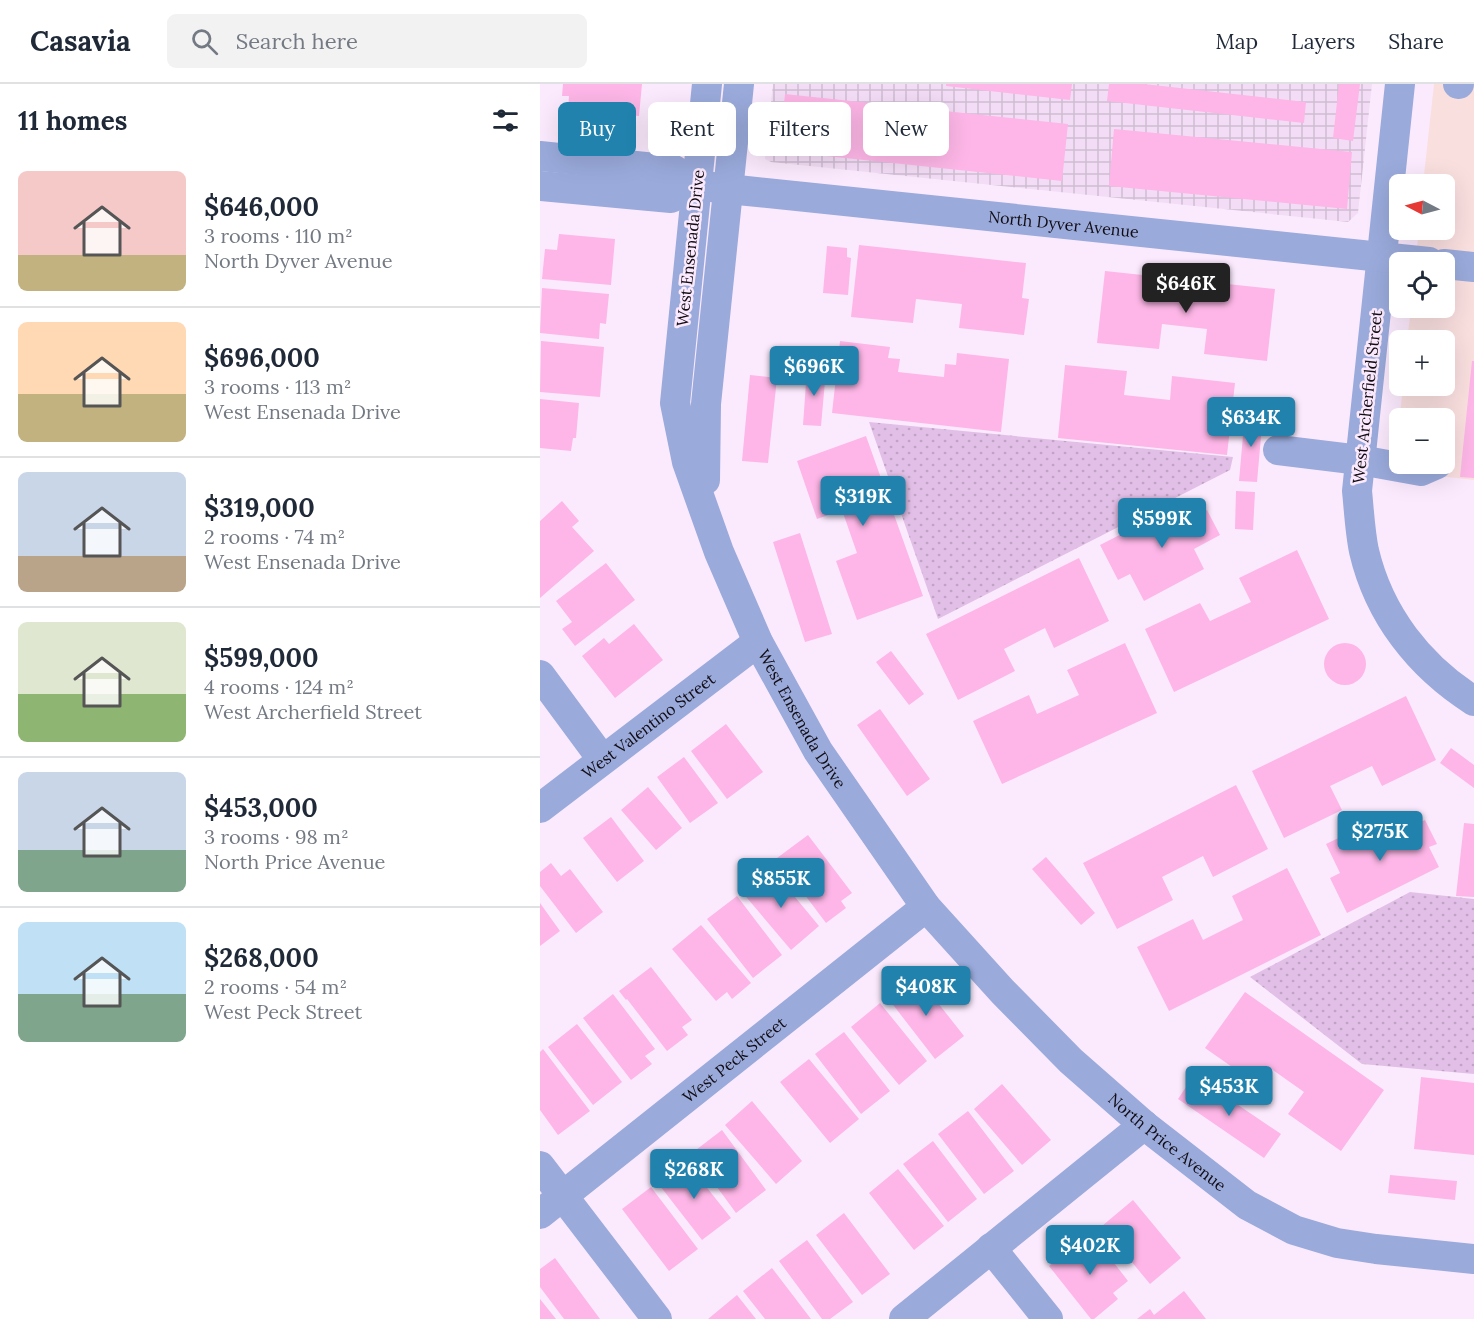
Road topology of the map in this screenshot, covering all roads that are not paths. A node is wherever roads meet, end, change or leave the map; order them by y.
1 (707, 84) edge
2 (738, 84) edge
3 (1400, 84) edge
4 (540, 156) edge
5 (696, 185) junction
6 (540, 186) edge
7 (728, 189) junction
8 (1383, 258) junction
9 (1389, 259) edge
10 (1455, 265) edge
11 (1474, 267) edge
12 (1278, 450) dead end
13 (1360, 460) junction
14 (1389, 465) edge
15 (707, 516) junction
16 (758, 642) junction
17 (540, 675) edge
18 (1474, 701) edge
19 (602, 759) junction
20 (540, 808) edge
21 (926, 907) junction
22 (1144, 1125) junction
23 (540, 1166) edge
24 (551, 1205) edge
25 (991, 1248) junction
26 (1474, 1259) edge
27 (657, 1319) edge
28 (904, 1319) edge
29 (1048, 1319) edge

1 - 5 street, West Ensenada Drive
2 - 7 street, West Ensenada Drive
3 - 8 street, West Archerfield Street
4 - 5 street
5 - 6 street
5 - 7 street, North Dyver Avenue
5 - 15 street, West Ensenada Drive
7 - 8 street, North Dyver Avenue
7 - 15 street, West Ensenada Drive
8 - 9 street, North Dyver Avenue
8 - 13 street, West Archerfield Street
10 - 11 street
12 - 13 street
13 - 14 street
13 - 18 street, West Archerfield Street
15 - 16 street, West Ensenada Drive
16 - 19 street, West Valentino Street
16 - 21 street, West Ensenada Drive
17 - 19 street
19 - 20 street, West Valentino Street
21 - 22 street, North Price Avenue
21 - 24 street, West Peck Street
22 - 25 street
22 - 26 street, North Price Avenue
23 - 24 street
24 - 27 street
25 - 28 street
25 - 29 street

